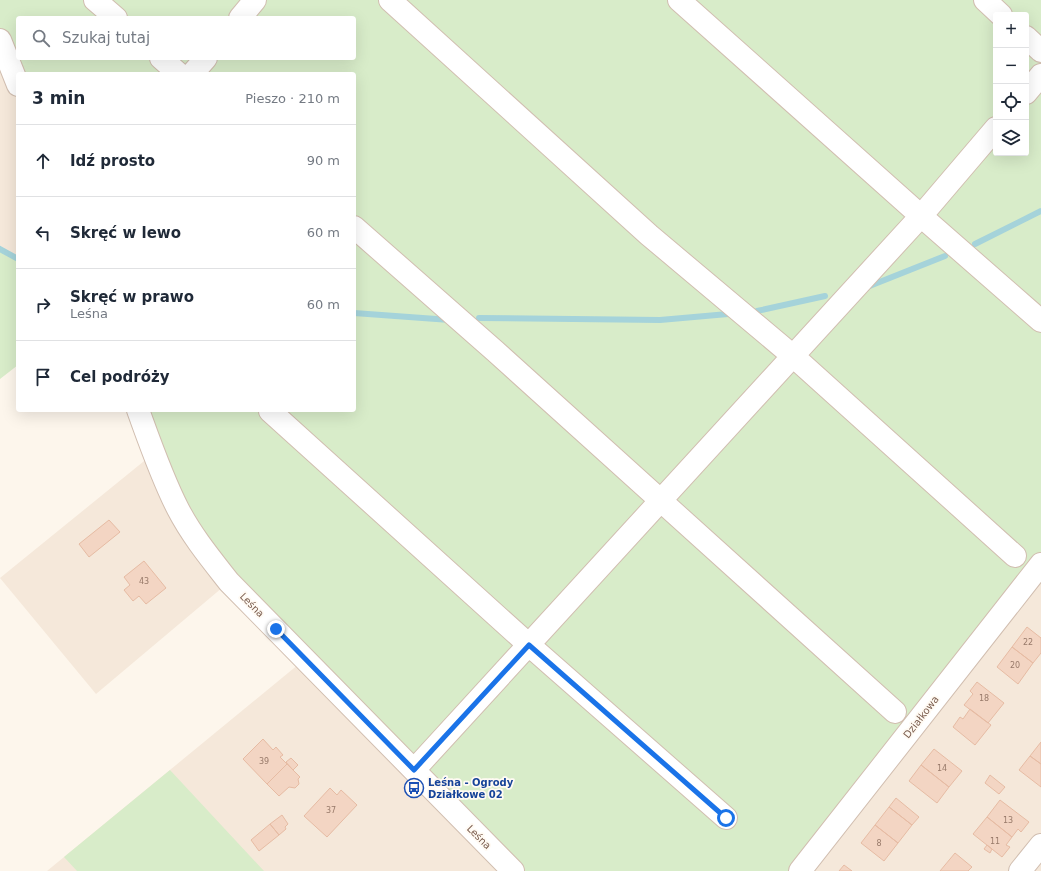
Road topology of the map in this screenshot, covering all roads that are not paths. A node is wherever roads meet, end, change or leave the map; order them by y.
1 (95, 0) edge
2 (255, 0) edge
3 (390, 0) edge
4 (679, 0) edge
5 (985, 0) edge
6 (998, 12) edge
7 (114, 16) edge
8 (242, 16) edge
9 (0, 40) edge
10 (1029, 40) edge
11 (1041, 51) edge
12 (163, 60) edge
13 (204, 60) edge
14 (177, 72) edge
15 (194, 72) edge
16 (1041, 75) edge
17 (16, 80) edge
18 (1029, 89) edge
19 (993, 132) edge
20 (921, 216) junction
21 (356, 229) edge
22 (1041, 321) edge
23 (793, 356) junction
24 (139, 412) edge
25 (271, 412) edge
26 (661, 500) junction
27 (1015, 556) dead end
28 (1041, 564) edge
29 (529, 645) junction
30 (895, 712) dead end
31 (414, 770) junction
32 (726, 818) dead end
33 (1041, 845) edge
34 (513, 871) edge
35 (800, 871) edge
36 (1020, 871) edge

1 - 7 street
2 - 8 street
3 - 23 street
4 - 20 street
5 - 6 street
9 - 17 street
10 - 11 street
12 - 14 street
13 - 15 street
16 - 18 street
19 - 20 street
20 - 22 street
20 - 23 street
21 - 26 street
23 - 26 street
23 - 27 street
24 - 31 street, Leśna
25 - 29 street
26 - 29 street
26 - 30 street
28 - 35 street, Działkowa
29 - 31 street
29 - 32 street
31 - 34 street, Leśna
33 - 36 street

